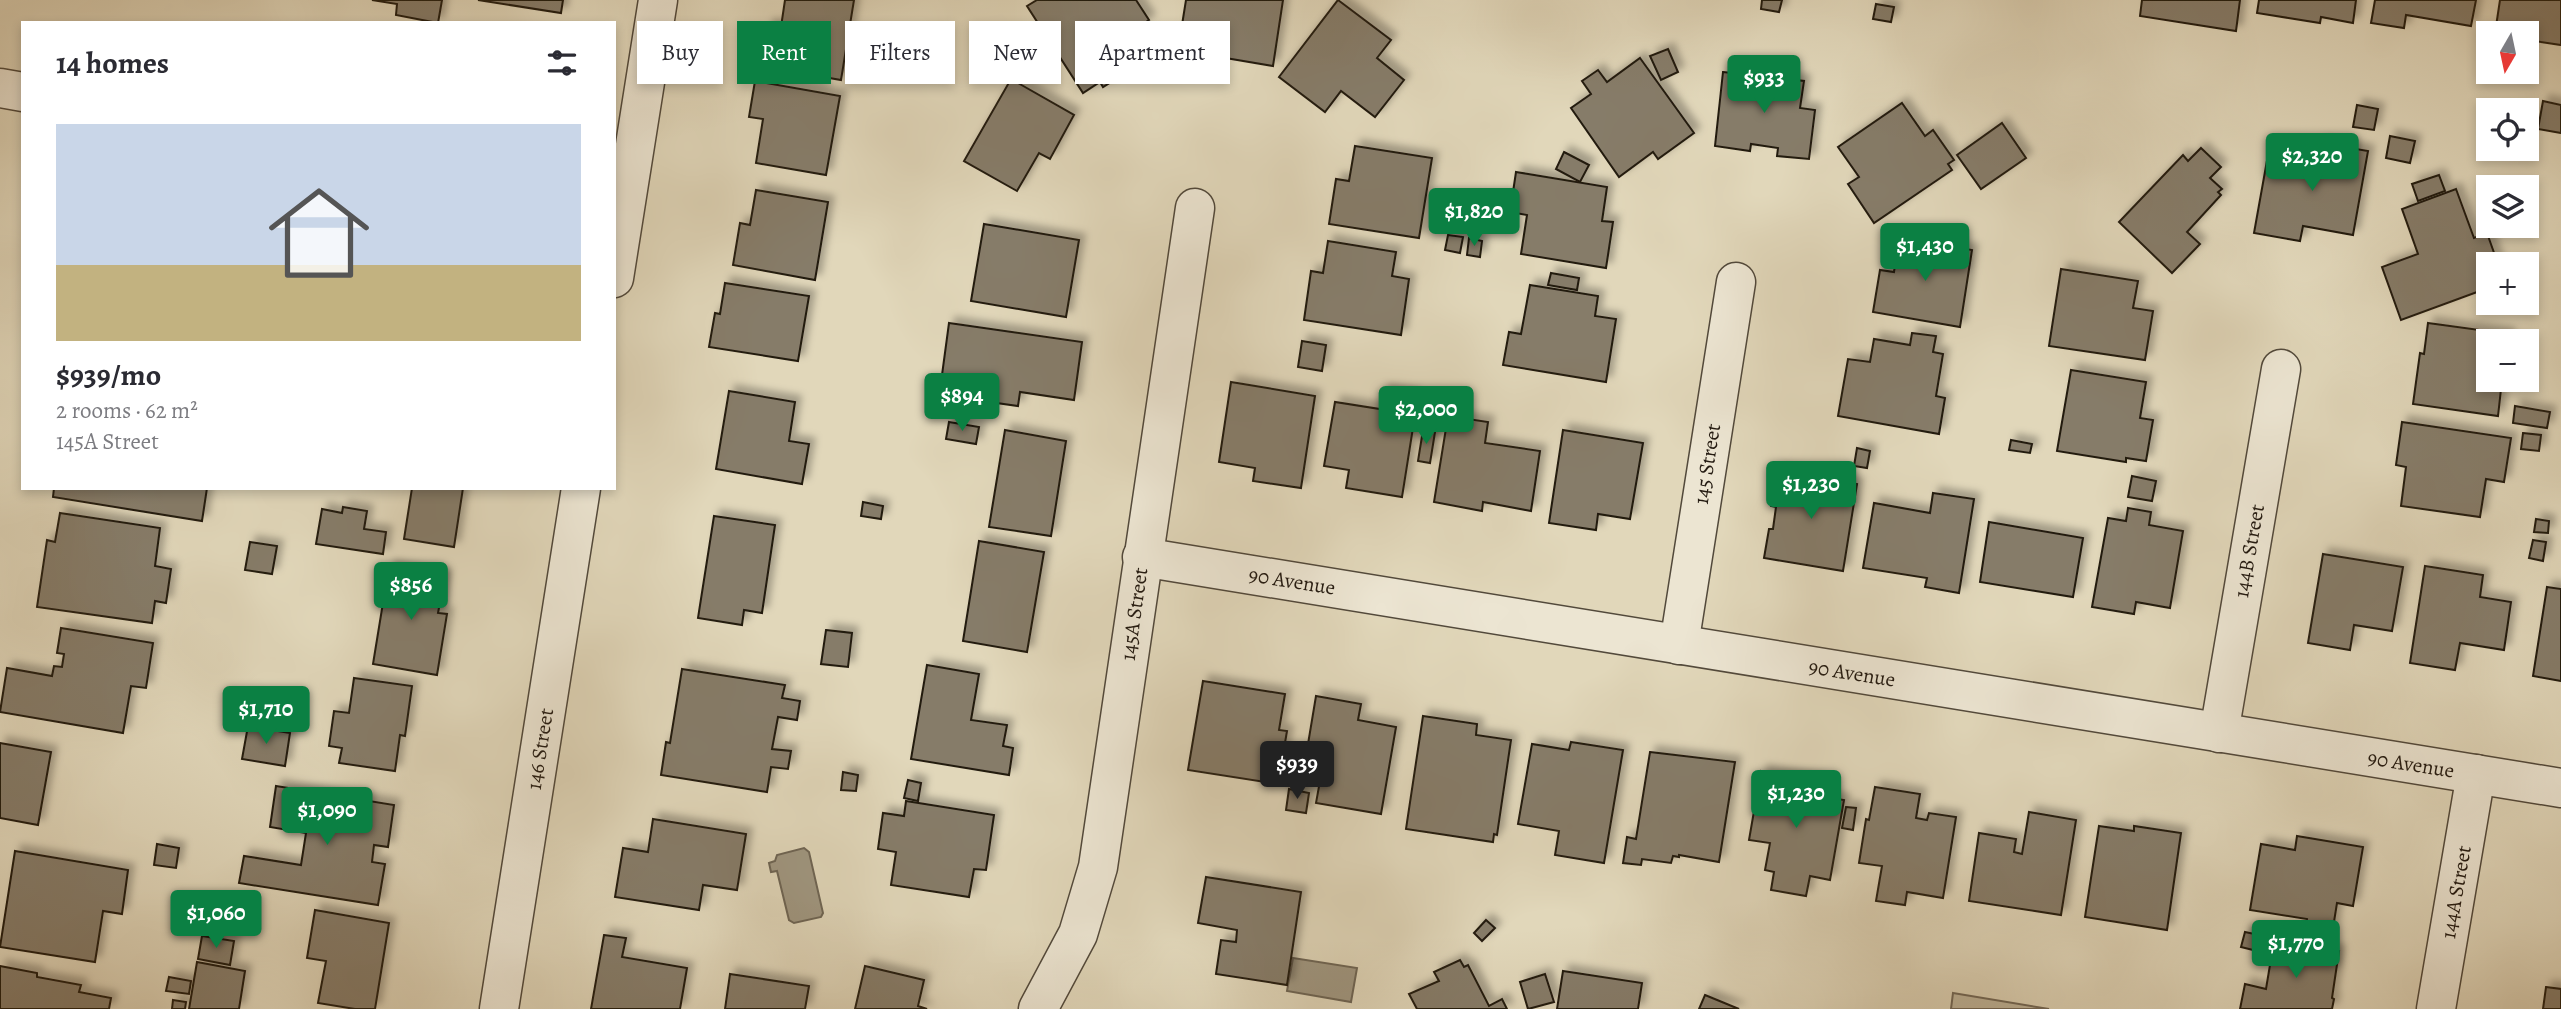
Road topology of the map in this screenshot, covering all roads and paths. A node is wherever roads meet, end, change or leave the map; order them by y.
1 (658, 0) edge
2 (0, 88) edge
3 (21, 92) edge
4 (622, 180) edge
5 (1195, 208) dead end
6 (616, 254) edge
7 (1736, 282) dead end
8 (2281, 369) dead end
9 (581, 490) edge
10 (1142, 557) junction
11 (1679, 645) junction
12 (2219, 733) junction
13 (2476, 774) junction
14 (2561, 788) edge
15 (499, 1009) edge
16 (1038, 1009) edge
17 (2436, 1009) edge

1 - 4 street
2 - 3 street
4 - 6 street
5 - 10 street, 145A Street
7 - 11 street, 145 Street
8 - 12 street, 144B Street
9 - 15 street, 146 Street
10 - 11 street, 90 Avenue
10 - 16 street, 145A Street
11 - 12 street, 90 Avenue
12 - 13 street, 90 Avenue
13 - 14 street, 90 Avenue
13 - 17 street, 144A Street

